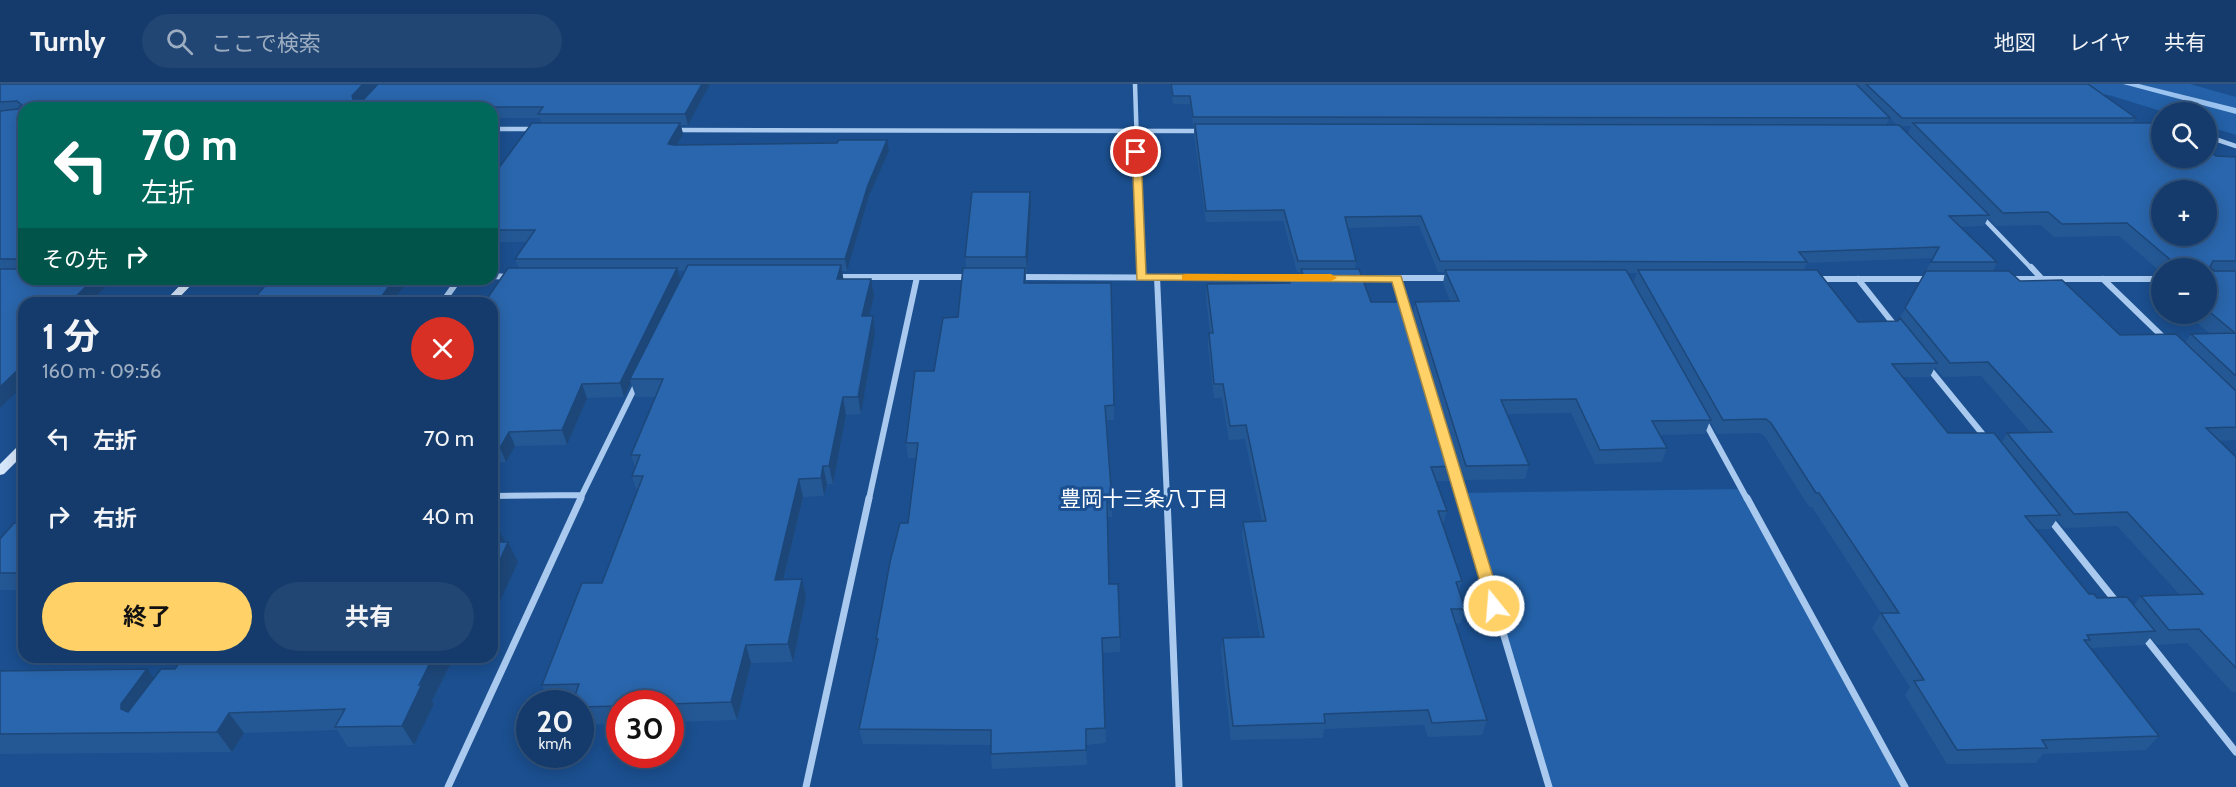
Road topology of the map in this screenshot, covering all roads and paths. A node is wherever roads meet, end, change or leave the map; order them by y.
1 (1136, 84) edge
2 (498, 129) edge
3 (540, 129) edge
4 (670, 130) edge
5 (1135, 130) junction
6 (1206, 131) edge
7 (2217, 140) edge
8 (2236, 146) edge
9 (1979, 213) edge
10 (498, 276) edge
11 (515, 277) edge
12 (826, 277) edge
13 (917, 277) junction
14 (976, 277) edge
15 (1011, 277) edge
16 (1141, 277) junction
17 (1157, 278) junction
18 (1301, 278) edge
19 (1348, 278) edge
20 (1396, 278) junction
21 (1454, 278) edge
22 (1811, 279) edge
23 (1858, 279) junction
24 (1938, 279) edge
25 (2008, 279) edge
26 (2042, 279) junction
27 (2103, 279) junction
28 (2151, 279) edge
29 (186, 285) edge
30 (174, 297) edge
31 (1407, 312) edge
32 (1902, 334) edge
33 (2169, 343) edge
34 (1924, 362) edge
35 (643, 370) edge
36 (1704, 419) edge
37 (1991, 446) edge
38 (18, 453) edge
39 (1450, 459) edge
40 (0, 471) edge
41 (582, 495) junction
42 (498, 496) edge
43 (2043, 511) edge
44 (2125, 613) edge
45 (2140, 631) edge
46 (2236, 752) edge
47 (448, 787) edge
48 (806, 787) edge
49 (1179, 787) edge
50 (1549, 787) edge
51 (1905, 787) edge

1 - 5 street
2 - 3 street
4 - 5 street
5 - 6 street
5 - 16 street
7 - 8 street
9 - 26 street
10 - 11 street
12 - 13 street
13 - 14 street
13 - 48 street
15 - 16 street
16 - 17 street
17 - 18 street
17 - 49 street
19 - 20 street
20 - 21 street
20 - 31 street
22 - 23 street
23 - 24 street
23 - 32 street
25 - 26 street
26 - 27 street
27 - 28 street
27 - 33 street
29 - 30 street
34 - 37 street
35 - 41 street
36 - 51 street
38 - 40 street
39 - 50 street
41 - 42 street
41 - 47 street
43 - 44 street
45 - 46 street

